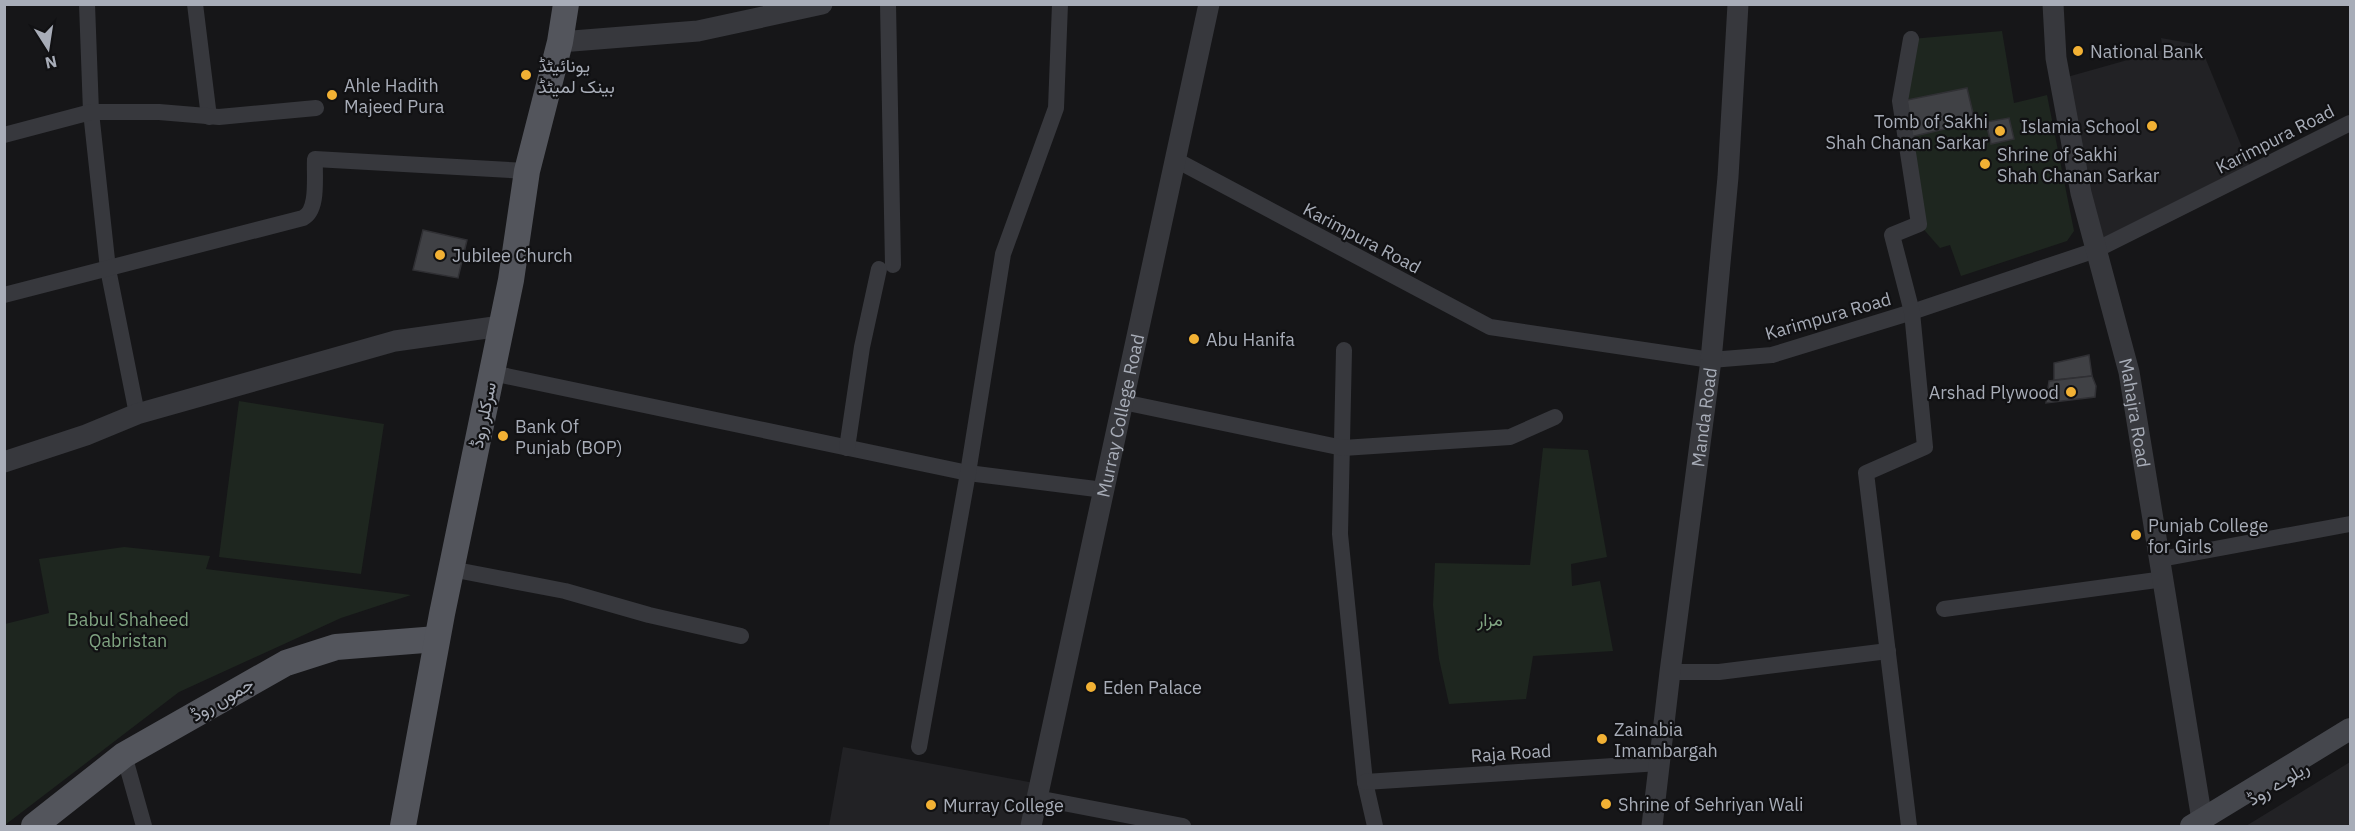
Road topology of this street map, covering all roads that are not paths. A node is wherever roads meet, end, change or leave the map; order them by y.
1 (87, 4) edge
2 (195, 4) edge
3 (566, 4) edge
4 (822, 4) edge
5 (888, 4) edge
6 (1060, 4) edge
7 (1209, 4) edge
8 (1738, 4) edge
9 (2053, 4) edge
10 (1911, 39) dead end
11 (560, 42) junction
12 (316, 108) dead end
13 (91, 112) junction
14 (209, 117) junction
15 (2350, 123) edge
16 (4, 135) edge
17 (1176, 160) junction
18 (527, 171) junction
19 (2096, 250) junction
20 (108, 269) junction
21 (4, 295) edge
22 (1912, 312) junction
23 (501, 326) junction
24 (1344, 350) dead end
25 (1711, 360) junction
26 (492, 373) junction
27 (1123, 402) junction
28 (137, 414) junction
29 (1554, 417) dead end
30 (847, 448) junction
31 (1343, 448) junction
32 (4, 462) edge
33 (968, 473) junction
34 (1104, 490) junction
35 (2350, 524) edge
36 (451, 569) junction
37 (2162, 569) junction
38 (1944, 609) dead end
39 (741, 636) dead end
40 (437, 639) junction
41 (1888, 651) junction
42 (1670, 672) junction
43 (2350, 729) edge
44 (2350, 740) edge
45 (919, 747) dead end
46 (124, 755) junction
47 (1660, 763) junction
48 (1365, 782) junction
49 (1037, 798) junction
50 (2201, 825) edge
51 (34, 826) edge
52 (144, 826) edge
53 (403, 826) edge
54 (1031, 826) edge
55 (1183, 826) edge
56 (1374, 826) edge
57 (1652, 826) edge
58 (1909, 826) edge

1 - 13 street
2 - 14 street
3 - 11 main road, سرکلر روڈ
4 - 11 street
5 - 30 street
6 - 33 street
7 - 17 street, Murray College Road
8 - 25 street, Manda Road
9 - 19 street, Mahajra Road
10 - 22 street
11 - 18 main road, سرکلر روڈ
12 - 14 street
13 - 14 street
13 - 16 street
13 - 20 street
15 - 19 street, Karimpura Road
17 - 25 street, Karimpura Road
17 - 27 street, Murray College Road
18 - 20 street
18 - 23 main road, سرکلر روڈ
19 - 22 street, Karimpura Road
19 - 37 street, Mahajra Road
20 - 21 street
20 - 28 street
22 - 25 street, Karimpura Road
22 - 41 street
23 - 26 main road, سرکلر روڈ
23 - 28 street
24 - 31 street
25 - 42 street, Manda Road
26 - 30 street
26 - 36 main road, سرکلر روڈ
27 - 31 street
27 - 34 street, Murray College Road
28 - 32 street
29 - 31 street
30 - 33 street
31 - 48 street
33 - 34 street
33 - 45 street
34 - 49 street, Murray College Road
35 - 37 street
36 - 39 street
36 - 40 main road, سرکلر روڈ
37 - 38 street
37 - 50 street, Mahajra Road
40 - 46 main road, جموں روڈ
40 - 53 main road, سرکلر روڈ
41 - 42 street
41 - 58 street
42 - 47 street, Manda Road
43 - 50 main road
44 - 50 main road, ریلوے روڈ
46 - 51 main road, جموں روڈ
46 - 52 street
47 - 48 street, Raja Road
47 - 57 street, Manda Road
48 - 56 street
49 - 54 street, Murray College Road
49 - 55 street

